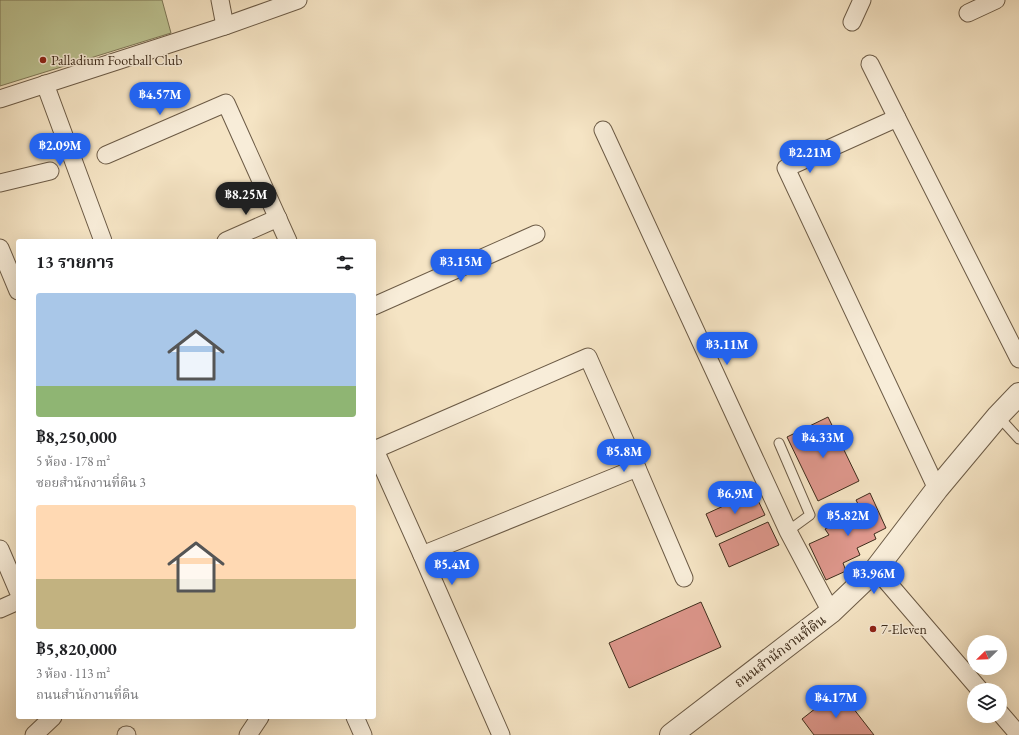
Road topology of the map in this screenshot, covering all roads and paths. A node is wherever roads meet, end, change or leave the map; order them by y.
1 (220, 0) edge
2 (298, 0) edge
3 (862, 0) edge
4 (996, 0) edge
5 (968, 13) dead end
6 (852, 22) dead end
7 (225, 26) junction
8 (870, 64) dead end
9 (45, 84) junction
10 (0, 99) edge
11 (897, 118) junction
12 (603, 130) dead end
13 (106, 155) dead end
14 (50, 171) dead end
15 (0, 183) edge
16 (278, 218) junction
17 (536, 234) dead end
18 (101, 239) edge
19 (231, 239) edge
20 (287, 239) edge
21 (0, 248) edge
22 (16, 286) edge
23 (376, 305) edge
24 (1019, 359) edge
25 (1019, 394) edge
26 (998, 416) junction
27 (1019, 439) edge
28 (779, 443) dead end
29 (376, 448) edge
30 (376, 453) edge
31 (638, 468) junction
32 (938, 489) junction
33 (788, 531) junction
34 (0, 549) edge
35 (422, 555) junction
36 (876, 569) junction
37 (684, 578) dead end
38 (16, 586) edge
39 (16, 602) edge
40 (0, 609) edge
41 (831, 612) junction
42 (974, 683) edge
43 (51, 719) edge
44 (259, 719) edge
45 (356, 719) edge
46 (1007, 721) edge
47 (34, 735) edge
48 (248, 735) edge
49 (363, 735) edge
50 (500, 735) edge
51 (671, 735) edge
52 (1019, 735) edge

1 - 7 street
2 - 7 street
3 - 6 street
4 - 5 street
7 - 9 street
8 - 11 street
9 - 10 street
9 - 18 street
11 - 24 street
11 - 32 street
12 - 33 street
13 - 16 street
14 - 15 street
16 - 19 street
16 - 20 street
17 - 23 street
21 - 22 street
25 - 26 street, ถนนสำนักงานที่ดิน
26 - 27 lane
26 - 32 street, ถนนสำนักงานที่ดิน
28 - 33 lane
29 - 31 street
30 - 35 street
31 - 35 street
31 - 37 street
32 - 36 street, ถนนสำนักงานที่ดิน
33 - 41 street
34 - 38 street
35 - 50 street
36 - 41 street, ถนนสำนักงานที่ดิน
36 - 42 street
39 - 40 street
41 - 51 street, ถนนสำนักงานที่ดิน
43 - 47 street
44 - 48 street
45 - 49 street
46 - 52 street

